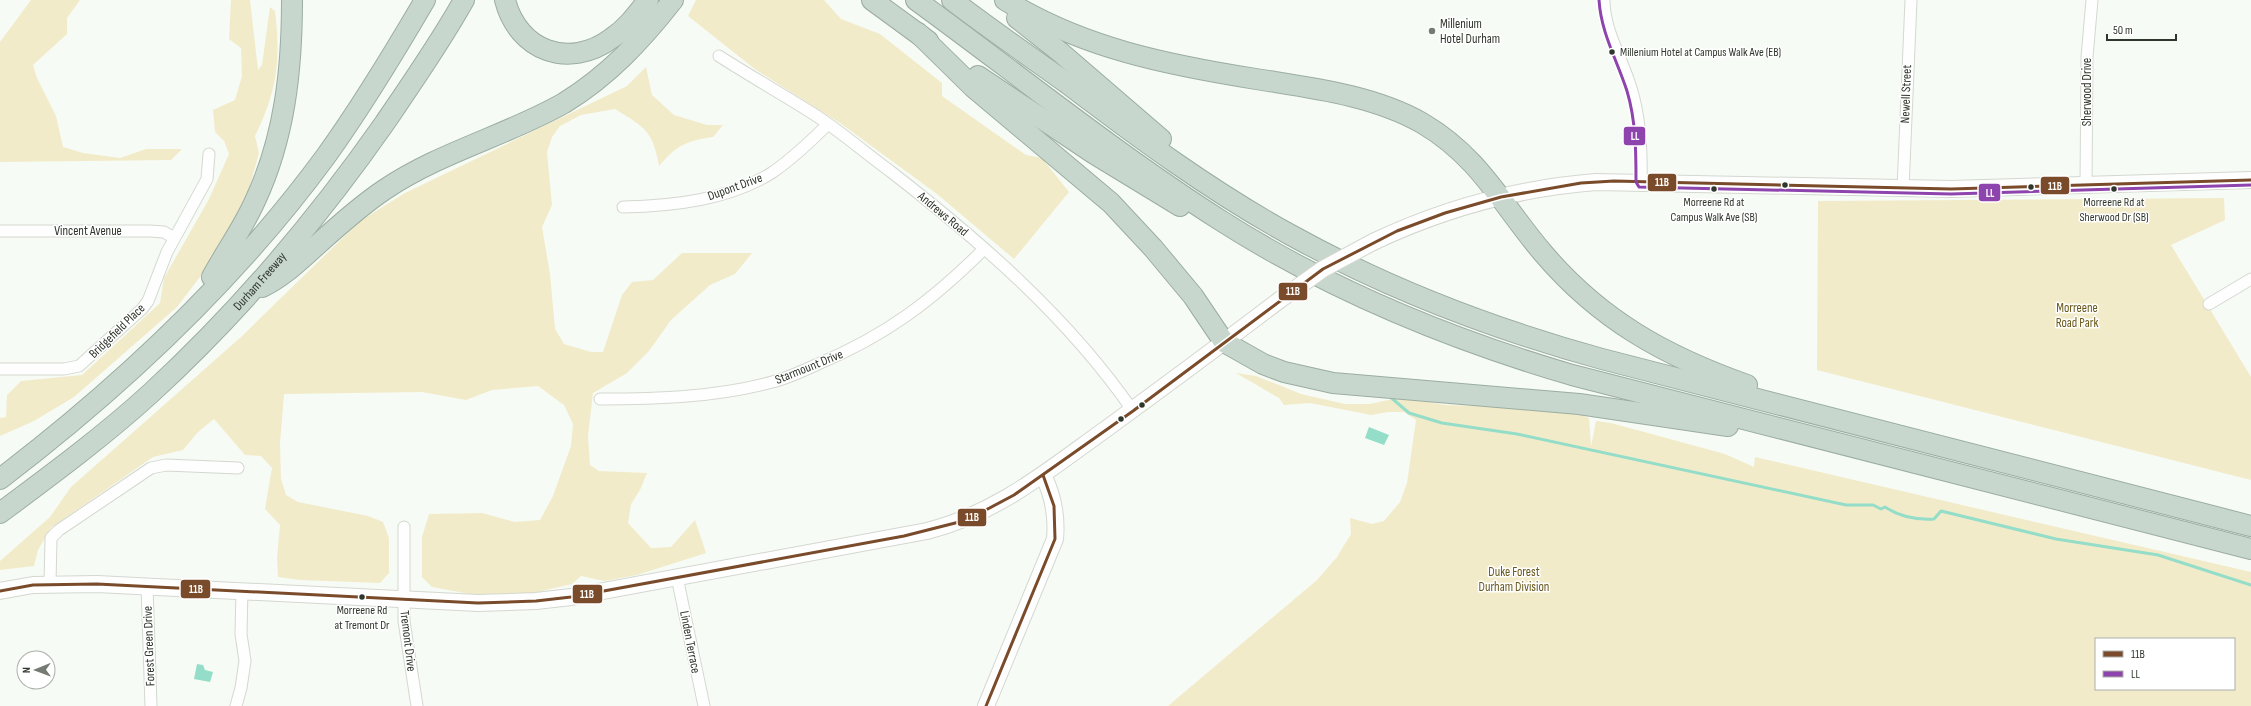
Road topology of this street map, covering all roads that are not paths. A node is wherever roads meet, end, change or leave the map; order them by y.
1 (292, 0) edge
2 (425, 0) edge
3 (464, 0) edge
4 (505, 0) edge
5 (648, 0) edge
6 (673, 0) edge
7 (872, 0) edge
8 (916, 0) edge
9 (952, 0) edge
10 (992, 0) edge
11 (1005, 0) edge
12 (1604, 0) edge
13 (1911, 0) edge
14 (2092, 0) edge
15 (918, 33) junction
16 (719, 56) dead end
17 (828, 124) junction
18 (209, 154) dead end
19 (2251, 180) edge
20 (1641, 182) junction
21 (2086, 184) junction
22 (1903, 189) junction
23 (1220, 193) junction
24 (1501, 197) junction
25 (623, 207) dead end
26 (1235, 229) junction
27 (0, 231) edge
28 (174, 238) junction
29 (984, 249) junction
30 (2251, 279) edge
31 (248, 295) junction
32 (2209, 304) dead end
33 (190, 314) junction
34 (1224, 342) junction
35 (0, 369) edge
36 (600, 399) dead end
37 (1133, 411) junction
38 (1875, 430) junction
39 (1825, 440) junction
40 (238, 468) dead end
41 (1043, 475) junction
42 (0, 479) edge
43 (0, 512) edge
44 (2251, 526) edge
45 (404, 527) dead end
46 (2251, 549) edge
47 (677, 577) junction
48 (50, 584) junction
49 (147, 586) junction
50 (242, 590) junction
51 (0, 591) edge
52 (403, 600) junction
53 (151, 706) edge
54 (236, 706) edge
55 (417, 706) edge
56 (704, 706) edge
57 (986, 706) edge

1 - 33 highway
2 - 33 highway
3 - 31 highway, Durham Freeway
4 - 5 highway
6 - 31 highway
7 - 15 highway
8 - 26 highway
9 - 23 highway
10 - 23 highway
11 - 24 highway
12 - 20 street
13 - 22 street, Newell Street
14 - 21 street, Sherwood Drive
15 - 26 highway
15 - 34 highway
16 - 17 street, Andrews Road
17 - 25 street, Dupont Drive
17 - 29 street, Andrews Road
18 - 28 street, Bridgefield Place
19 - 21 street
20 - 22 street
20 - 24 street
21 - 22 street
23 - 38 highway
24 - 34 street, bridge
24 - 38 highway
26 - 39 highway
27 - 28 street, Vincent Avenue
28 - 35 street, Bridgefield Place
29 - 36 street, Starmount Drive
29 - 37 street, Andrews Road
30 - 32 street
31 - 43 highway, Durham Freeway
33 - 42 highway
34 - 37 street
34 - 39 highway
37 - 41 street
38 - 44 highway
39 - 46 highway
40 - 48 street
41 - 47 street
41 - 57 street
45 - 52 street, Tremont Drive
47 - 52 street
47 - 56 street, Linden Terrace
48 - 49 street
48 - 51 street
49 - 50 street
49 - 53 street, Forest Green Drive
50 - 52 street
50 - 54 street
52 - 55 street, Tremont Drive

